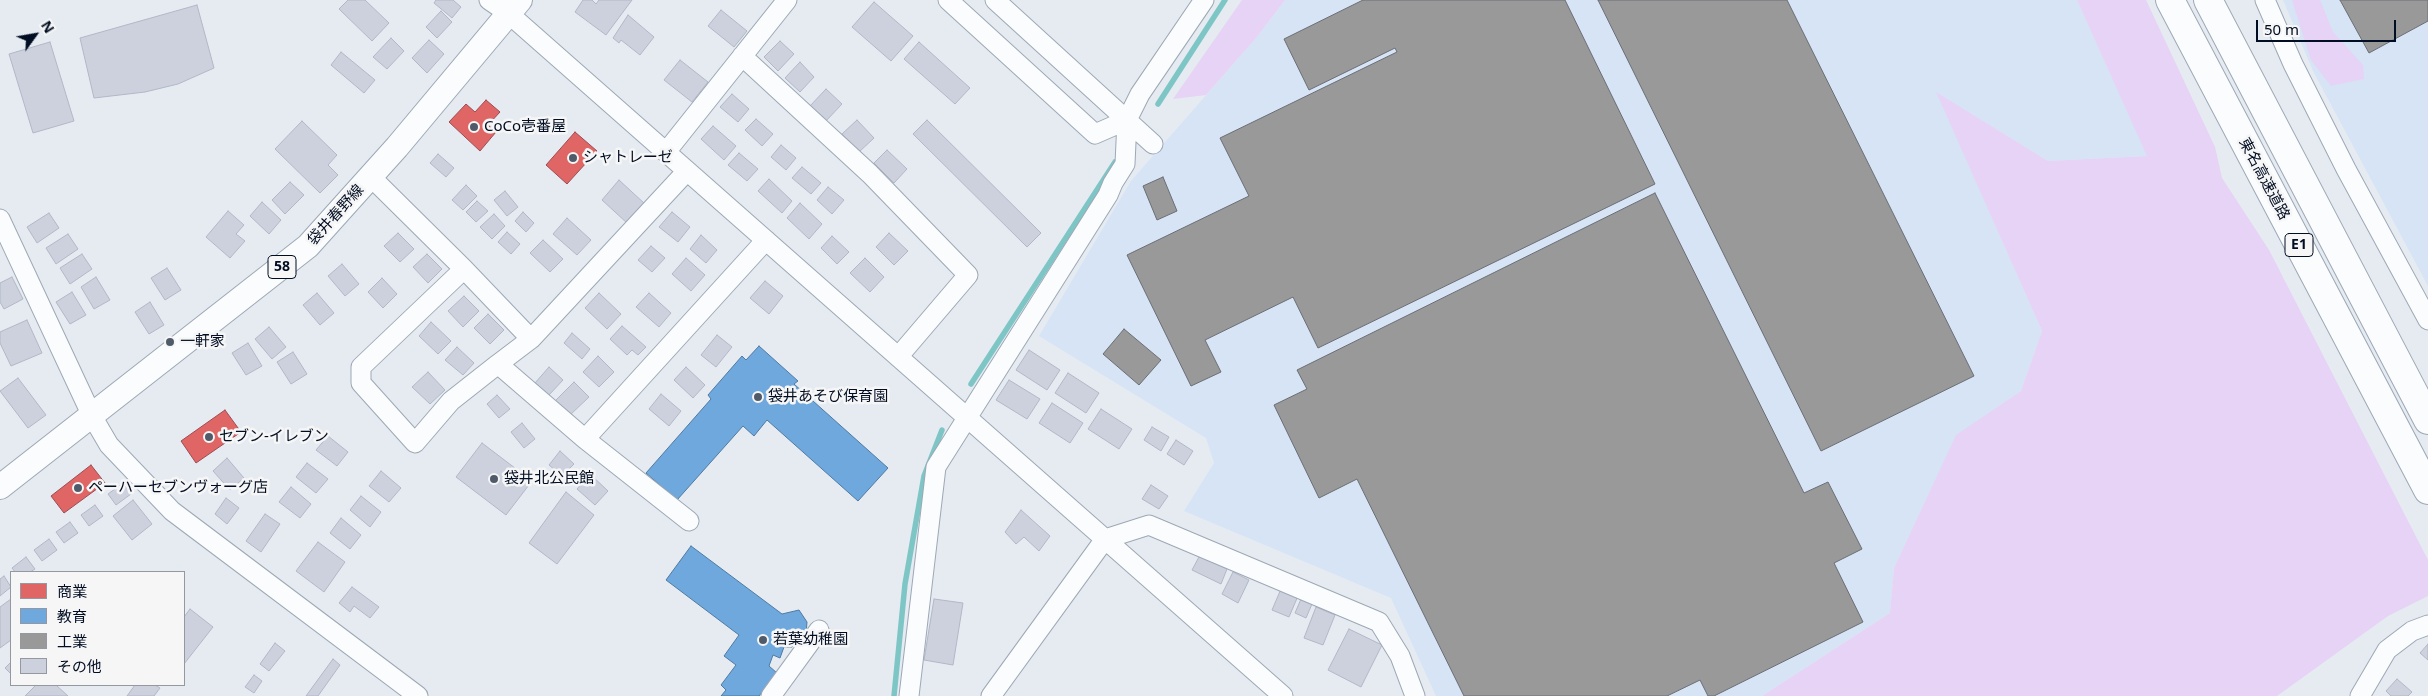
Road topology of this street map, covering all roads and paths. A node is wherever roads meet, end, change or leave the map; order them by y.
1 (787, 0) edge
2 (948, 0) edge
3 (1204, 0) edge
4 (2170, 0) edge
5 (2208, 0) edge
6 (2265, 0) edge
7 (506, 4) edge
8 (1000, 4) edge
9 (983, 33) junction
10 (742, 56) junction
11 (1126, 120) junction
12 (1153, 144) dead end
13 (666, 152) junction
14 (687, 171) junction
15 (371, 176) junction
16 (0, 218) edge
17 (766, 240) junction
18 (464, 269) junction
19 (2428, 320) edge
20 (531, 339) junction
21 (898, 357) junction
22 (498, 364) junction
23 (92, 416) junction
24 (966, 417) junction
25 (2428, 420) edge
26 (585, 439) junction
27 (0, 487) edge
28 (2428, 490) edge
29 (689, 521) dead end
30 (1105, 539) junction
31 (2428, 625) edge
32 (819, 630) dead end
33 (418, 696) edge
34 (772, 696) edge
35 (909, 696) edge
36 (991, 696) edge
37 (1283, 696) edge
38 (1415, 696) edge
39 (2360, 696) edge

1 - 10 street
2 - 9 street
3 - 11 street
4 - 28 highway, 東名高速道路 / E1
5 - 25 highway, E1
6 - 19 street
7 - 13 street
7 - 15 main road, 袋井春野線 / 58
8 - 9 street
8 - 11 street
9 - 11 street
10 - 13 street
10 - 21 street
11 - 12 street
11 - 24 street
13 - 14 street
14 - 17 street
14 - 20 street
15 - 18 street
15 - 23 main road, 袋井春野線 / 58
16 - 23 street
17 - 21 street
17 - 26 street
18 - 20 street
18 - 22 street
20 - 22 street
21 - 24 street
22 - 26 street
23 - 27 main road, 袋井春野線 / 58
23 - 33 street
24 - 30 street
24 - 35 street
26 - 29 street
30 - 36 street
30 - 37 street
30 - 38 street
31 - 39 street
32 - 34 street

